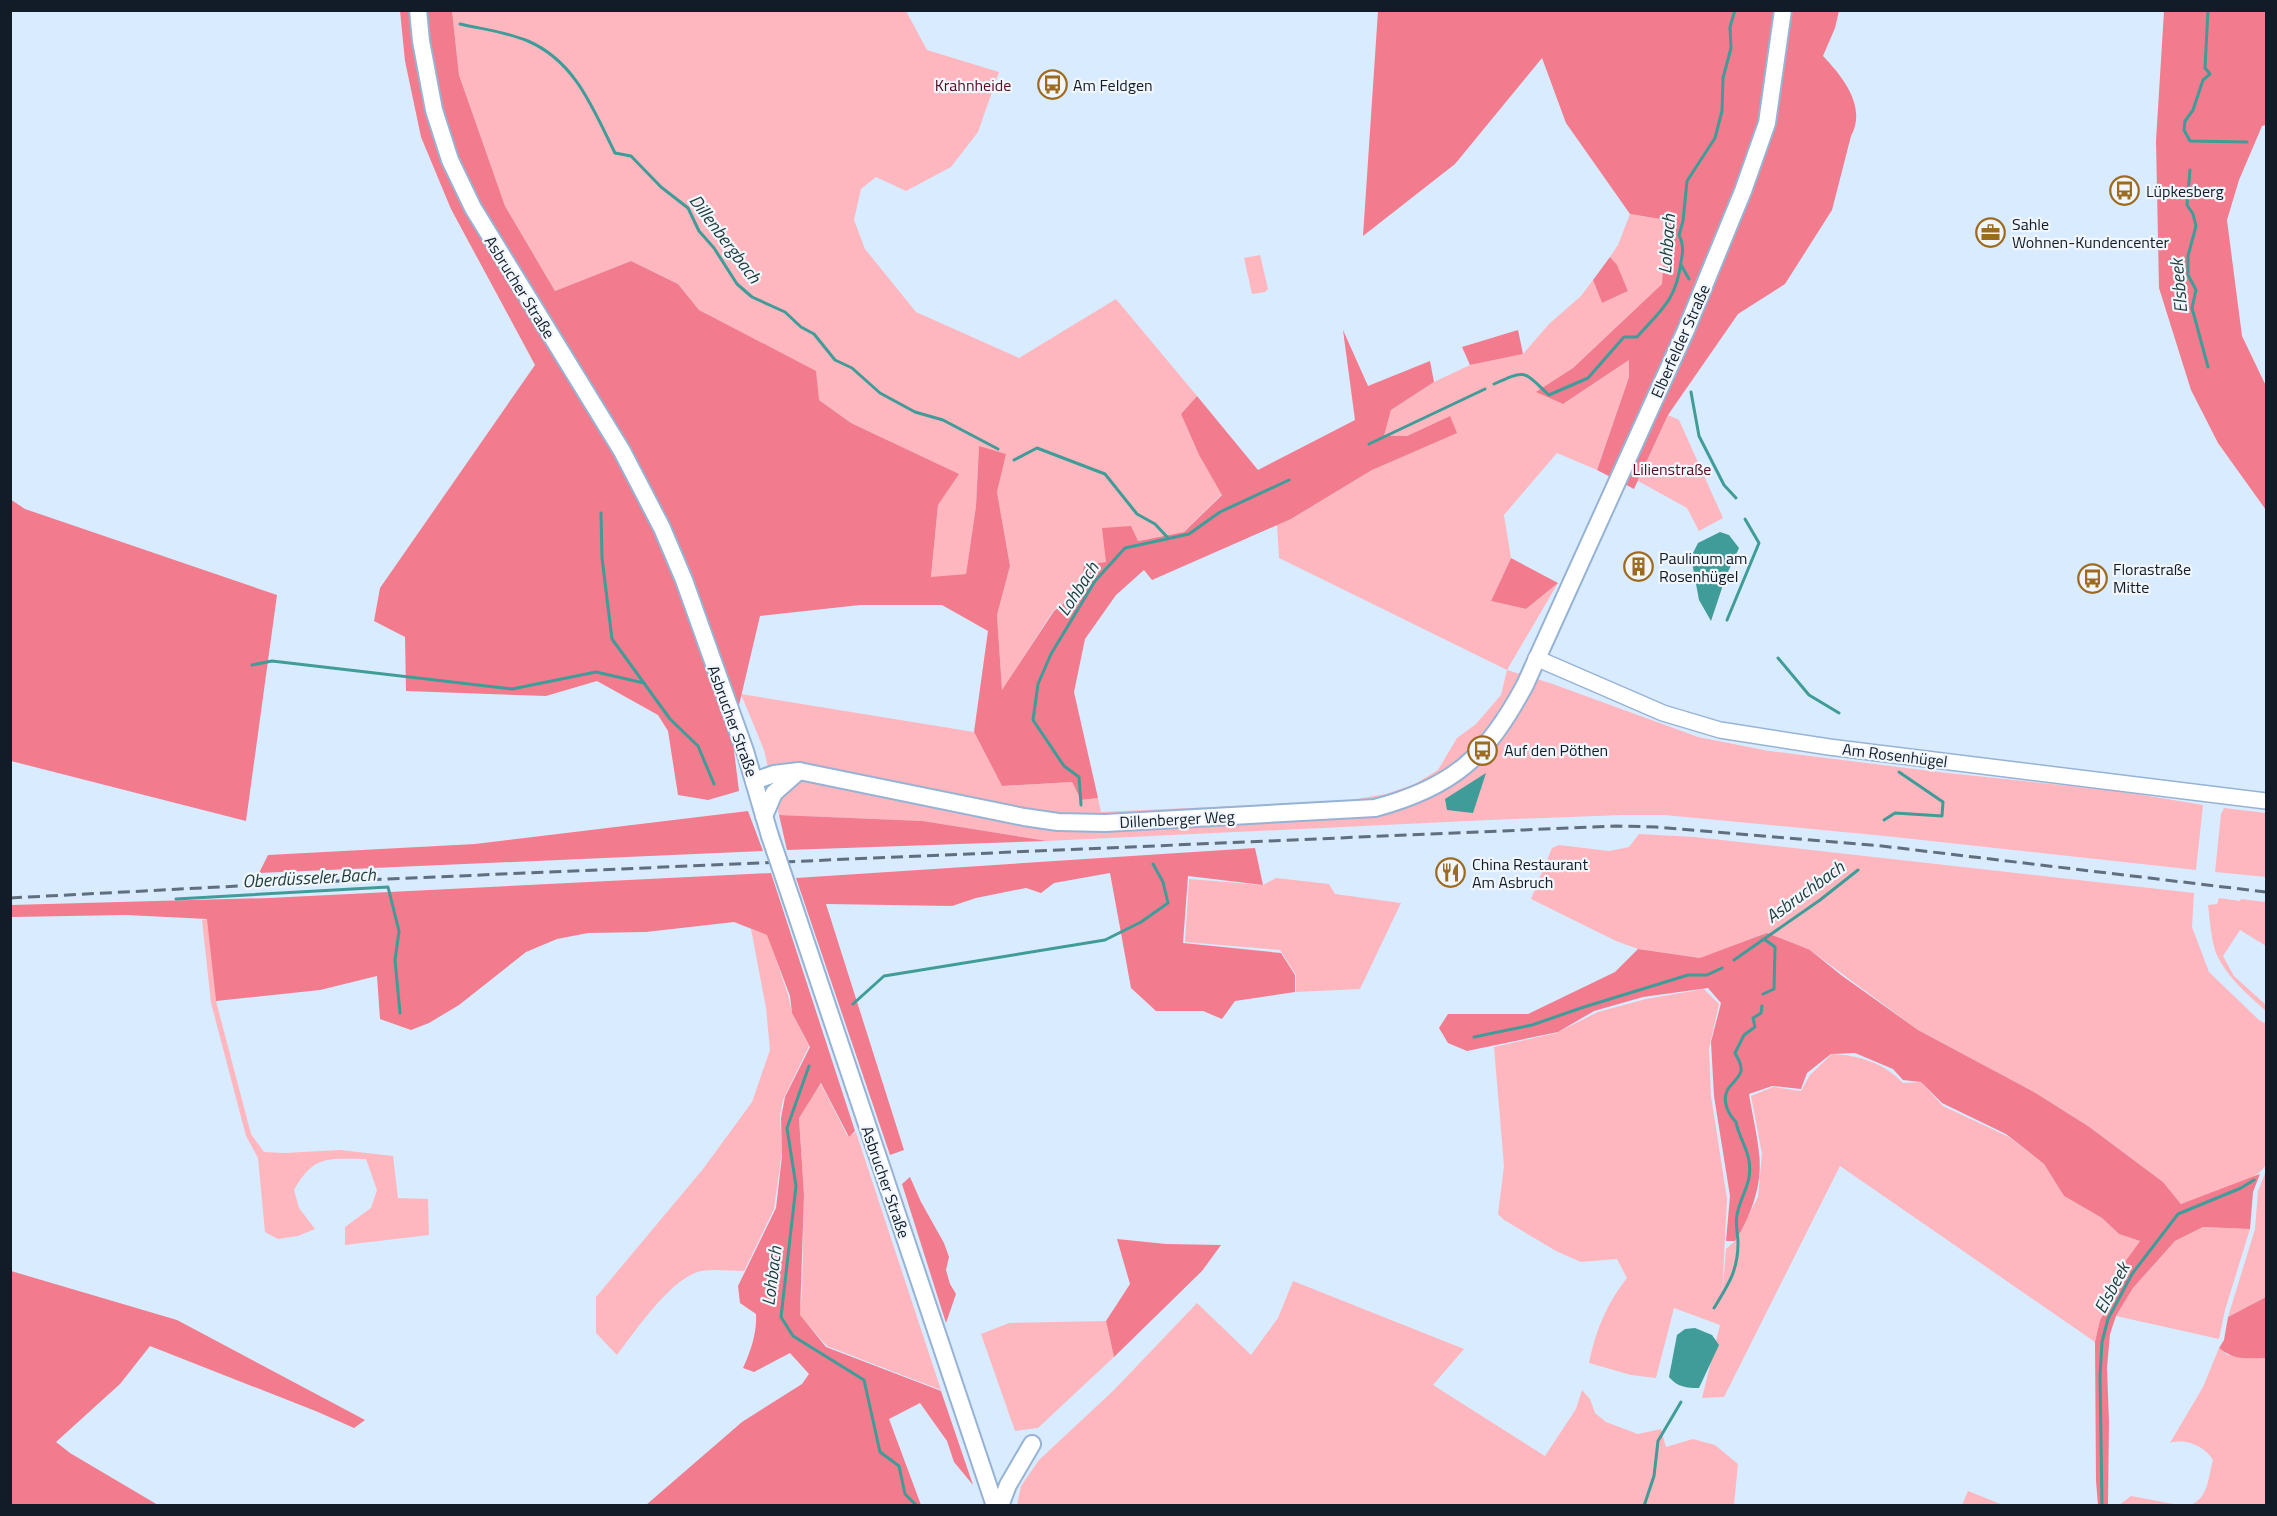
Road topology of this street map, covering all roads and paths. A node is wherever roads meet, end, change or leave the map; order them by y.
1 (418, 10) edge
2 (1783, 10) edge
3 (1536, 658) junction
4 (799, 771) junction
5 (754, 780) junction
6 (2266, 801) edge
7 (764, 816) junction
8 (1032, 1444) dead end
9 (995, 1506) edge
10 (1000, 1506) edge

1 - 5 main road, Asbrucher Straße
2 - 3 main road, Elberfelder Straße
3 - 4 main road, Dillenberger Weg
3 - 6 street, Am Rosenhügel
4 - 5 main road, Dillenberger Weg
4 - 7 main road
5 - 7 main road, Asbrucher Straße
7 - 9 main road, Asbrucher Straße, bridge
8 - 10 main road

